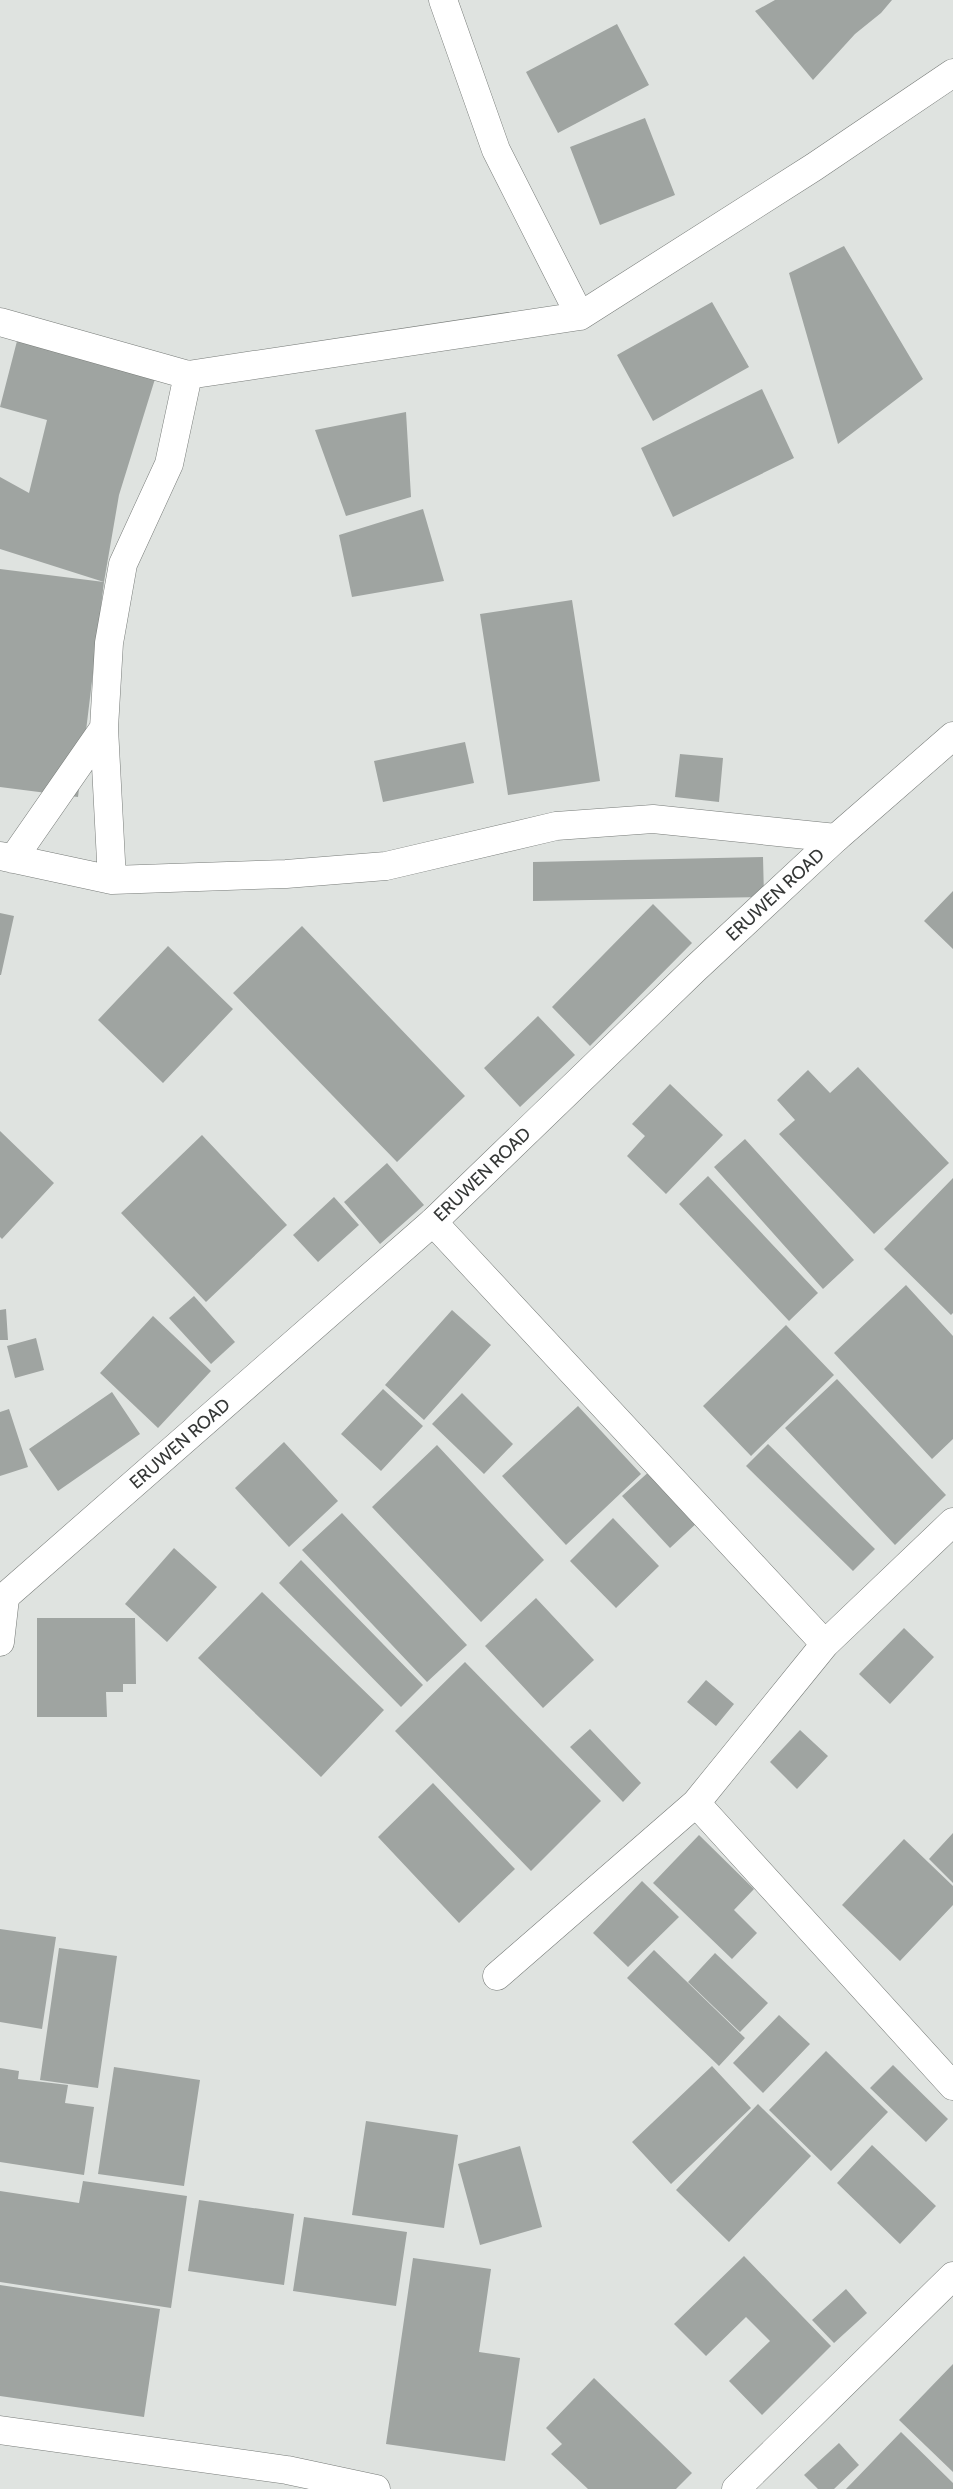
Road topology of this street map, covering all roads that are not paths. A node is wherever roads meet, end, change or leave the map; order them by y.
1 (443, 0) edge
2 (953, 73) edge
3 (580, 316) junction
4 (2, 318) edge
5 (188, 375) junction
6 (104, 728) junction
7 (953, 736) edge
8 (836, 838) junction
9 (6, 858) edge
10 (112, 880) junction
11 (433, 1222) junction
12 (953, 1522) edge
13 (3, 1600) edge
14 (0, 1642) edge
15 (825, 1644) junction
16 (696, 1803) junction
17 (498, 1976) dead end
18 (953, 2086) edge
19 (953, 2276) edge
20 (0, 2430) edge
21 (286, 2479) edge
22 (376, 2489) edge
23 (736, 2489) edge

1 - 3 street
2 - 3 street
3 - 5 street
4 - 5 street
5 - 6 street
6 - 9 street
6 - 10 street
7 - 8 street, ERUWEN ROAD
8 - 10 street
8 - 11 street, ERUWEN ROAD
9 - 10 street
11 - 13 street, ERUWEN ROAD
11 - 15 street
12 - 15 street
13 - 14 street
15 - 16 street
16 - 17 street
16 - 18 street
19 - 23 street
20 - 21 street
21 - 22 street

